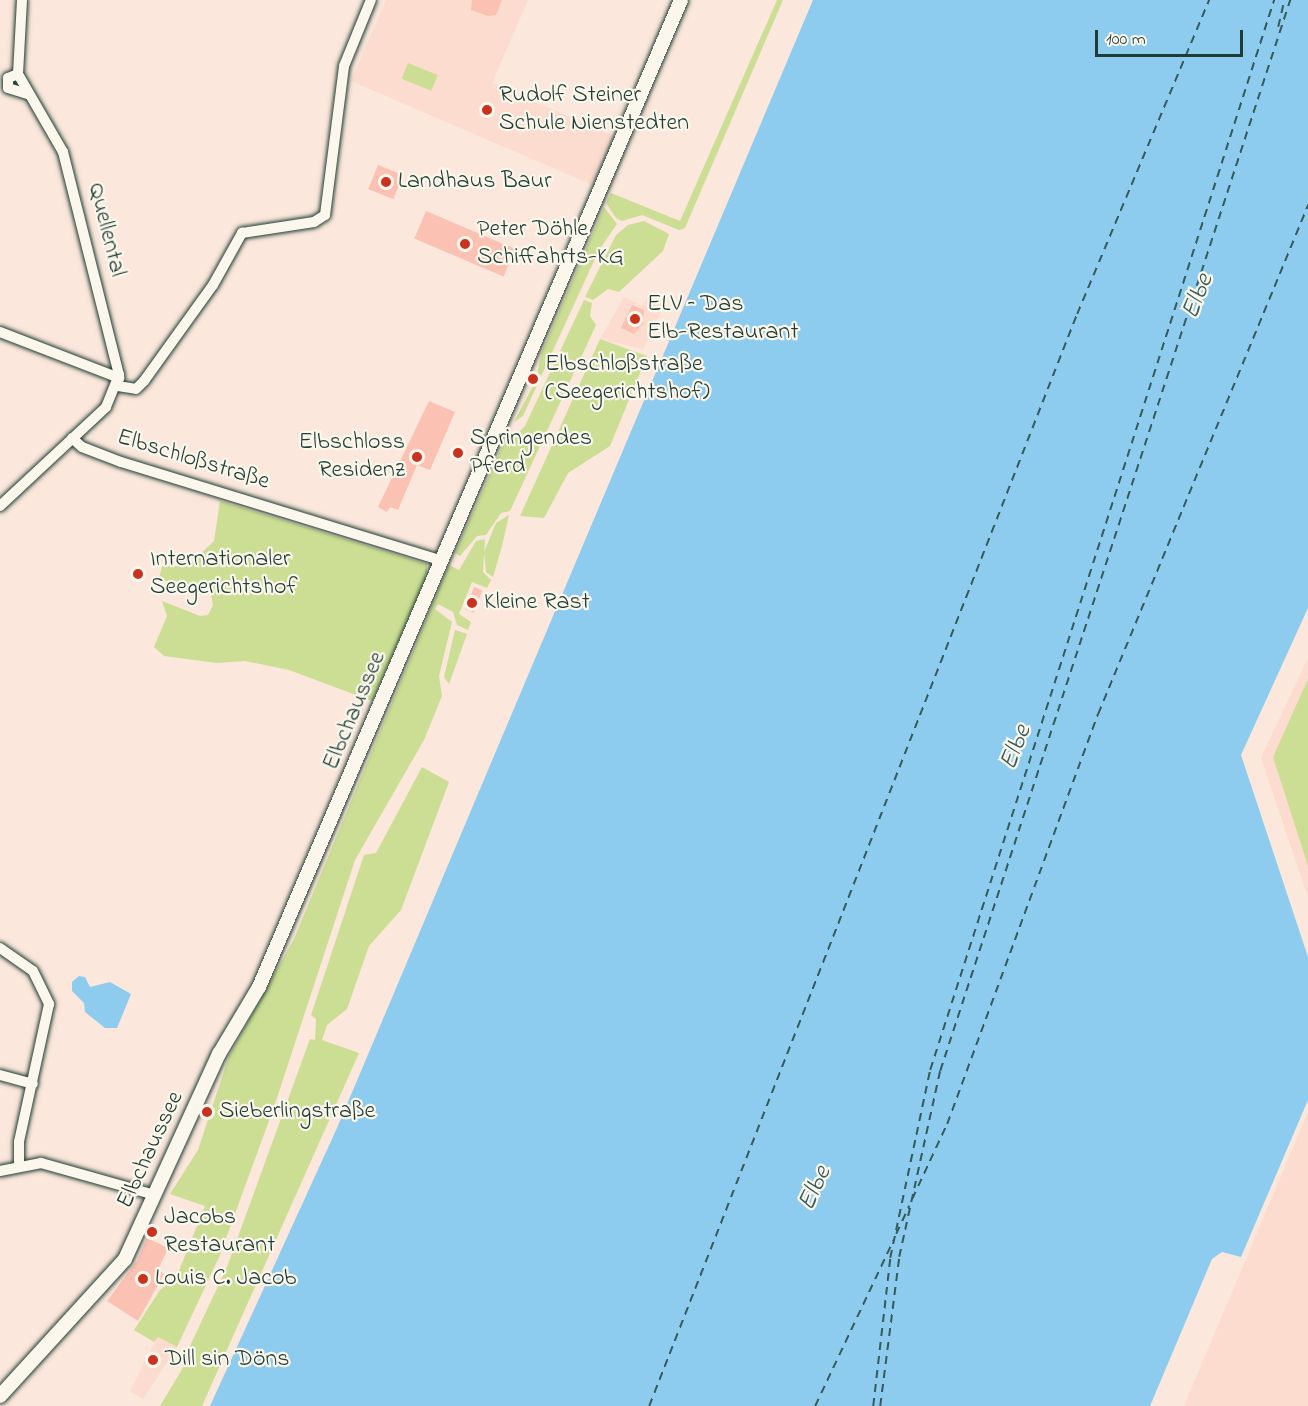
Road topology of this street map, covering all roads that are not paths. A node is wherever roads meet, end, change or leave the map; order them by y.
1 (22, 0) edge
2 (371, 0) edge
3 (681, 0) edge
4 (18, 74) junction
5 (28, 94) junction
6 (0, 332) edge
7 (118, 382) junction
8 (72, 438) junction
9 (0, 506) edge
10 (442, 561) junction
11 (0, 948) edge
12 (0, 1075) edge
13 (33, 1084) junction
14 (19, 1165) junction
15 (0, 1171) edge
16 (155, 1195) junction
17 (0, 1396) edge

1 - 4 street, Quellental
2 - 7 street
3 - 10 main road, Elbchaussee
4 - 5 street, Quellental
4 - 5 street, Quellental
5 - 7 street, Quellental
6 - 7 street
7 - 8 street
8 - 9 street
8 - 10 street, Elbschloßstraße
10 - 16 main road, Elbchaussee
11 - 13 street
12 - 13 street
13 - 14 street
14 - 15 street
14 - 16 street
16 - 17 main road, Elbchaussee

